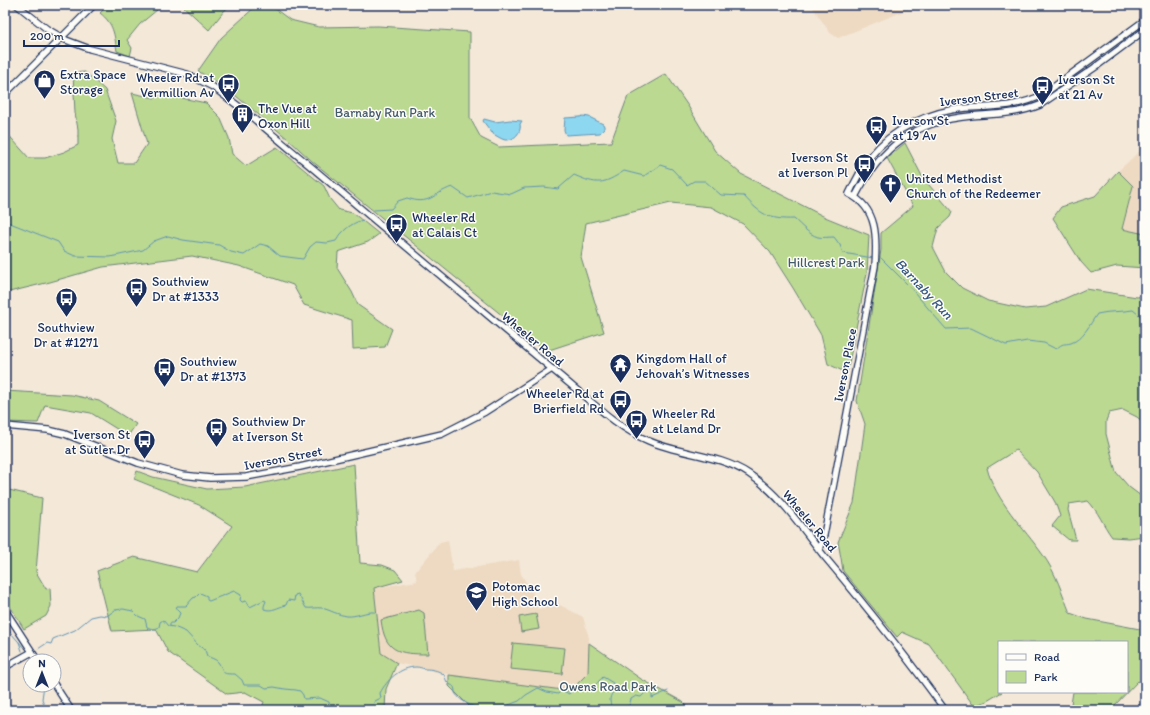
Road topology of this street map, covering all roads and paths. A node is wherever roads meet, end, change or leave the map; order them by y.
1 (18, 5) edge
2 (94, 5) edge
3 (1145, 20) edge
4 (1145, 30) edge
5 (61, 38) junction
6 (5, 94) edge
7 (855, 196) junction
8 (552, 369) junction
9 (5, 426) edge
10 (819, 549) junction
11 (5, 610) edge
12 (32, 652) joint
13 (5, 667) edge
14 (60, 693) edge
15 (71, 710) edge
16 (945, 710) edge

1 - 5 main road, Wheeler Road
2 - 5 main road
3 - 7 main road, Iverson Street
4 - 7 main road, Iverson Street
5 - 6 main road
5 - 8 main road, Wheeler Road
7 - 10 main road, Iverson Place
8 - 9 main road, Iverson Street
8 - 10 main road, Wheeler Road
10 - 16 main road, Wheeler Road
11 - 12 main road
12 - 13 main road
14 - 15 main road

